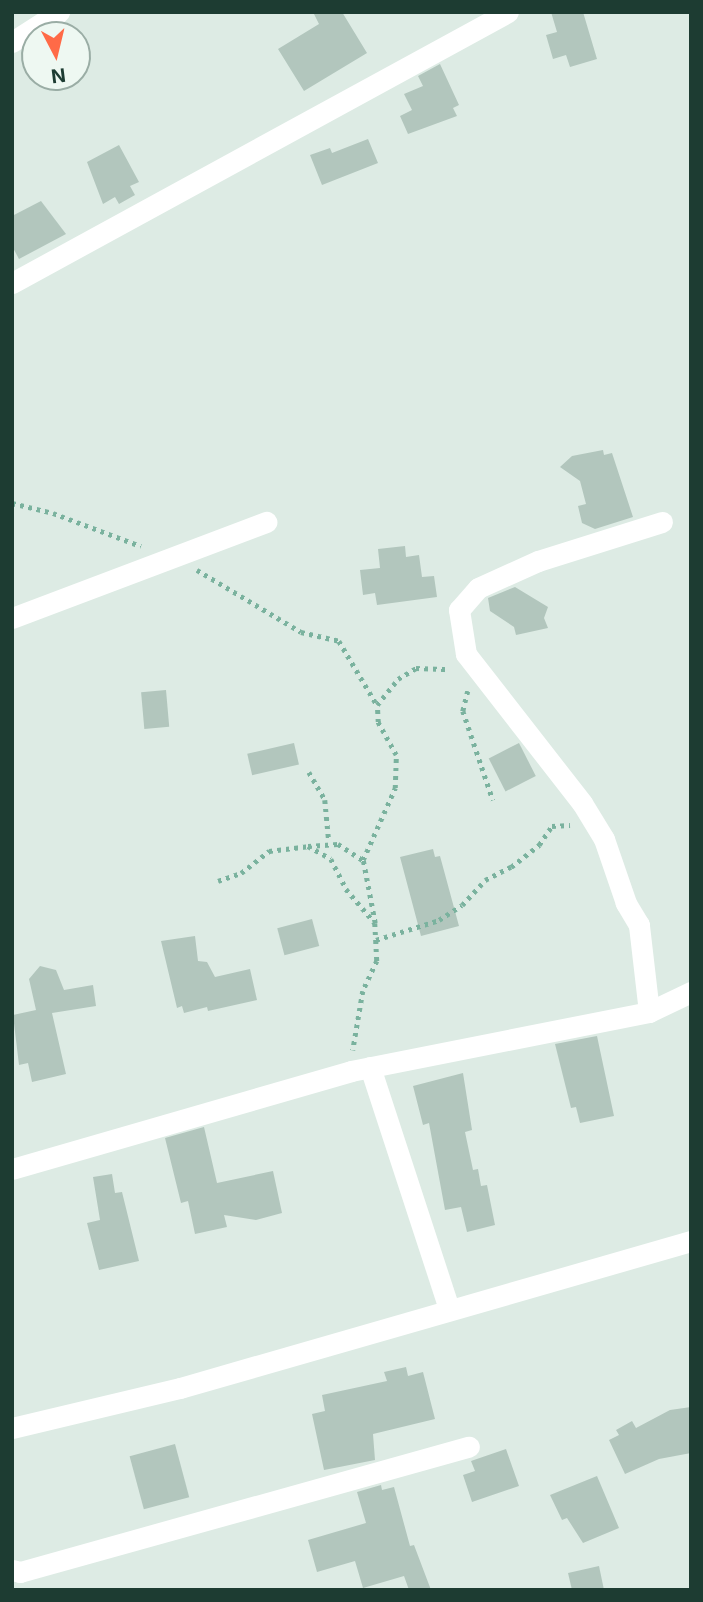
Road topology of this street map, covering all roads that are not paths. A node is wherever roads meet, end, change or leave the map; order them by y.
1 (59, 12) edge
2 (508, 12) edge
3 (12, 42) edge
4 (12, 283) edge
5 (266, 522) dead end
6 (662, 522) dead end
7 (12, 618) edge
8 (691, 992) edge
9 (649, 1012) junction
10 (360, 1069) junction
11 (12, 1169) edge
12 (691, 1241) edge
13 (449, 1308) junction
14 (12, 1428) edge
15 (469, 1447) dead end
16 (12, 1570) edge

1 - 3 street
2 - 4 street
5 - 7 street
6 - 9 street
8 - 9 street
9 - 10 street
10 - 11 street
10 - 13 street
12 - 13 street
13 - 14 street
15 - 16 street

